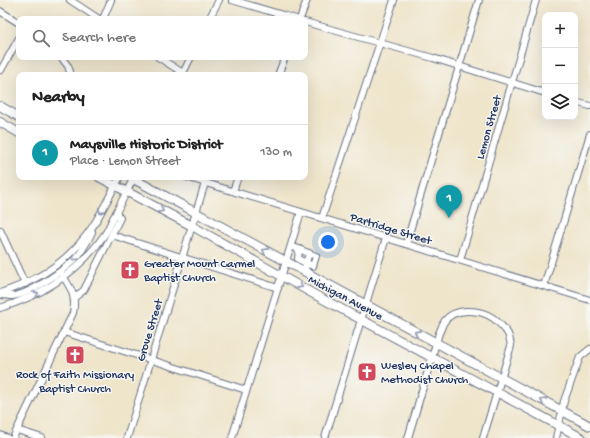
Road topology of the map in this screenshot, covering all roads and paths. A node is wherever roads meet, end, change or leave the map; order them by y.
1 (70, 0) edge
2 (112, 0) edge
3 (219, 0) edge
4 (232, 0) edge
5 (307, 0) edge
6 (394, 0) edge
7 (479, 0) edge
8 (536, 0) edge
9 (0, 11) edge
10 (94, 16) edge
11 (104, 16) edge
12 (211, 16) edge
13 (286, 16) edge
14 (301, 16) edge
15 (16, 21) edge
16 (308, 23) edge
17 (16, 43) edge
18 (380, 44) junction
19 (63, 60) edge
20 (162, 60) edge
21 (189, 60) edge
22 (284, 60) edge
23 (459, 66) junction
24 (1, 70) edge
25 (70, 72) edge
26 (179, 72) edge
27 (183, 72) edge
28 (279, 72) edge
29 (512, 83) junction
30 (542, 92) edge
31 (578, 103) edge
32 (0, 106) edge
33 (590, 106) edge
34 (16, 115) edge
35 (0, 122) edge
36 (16, 131) edge
37 (590, 134) edge
38 (104, 180) edge
39 (118, 180) edge
40 (131, 180) edge
41 (136, 180) edge
42 (196, 180) edge
43 (237, 180) edge
44 (205, 183) junction
45 (115, 186) junction
46 (233, 191) junction
47 (127, 192) junction
48 (301, 212) junction
49 (116, 213) junction
50 (196, 213) junction
51 (322, 218) junction
52 (94, 225) junction
53 (192, 226) junction
54 (0, 230) edge
55 (231, 232) junction
56 (112, 235) junction
57 (386, 238) junction
58 (223, 244) junction
59 (406, 244) junction
60 (291, 246) junction
61 (299, 249) junction
62 (182, 257) junction
63 (460, 260) junction
64 (286, 262) junction
65 (306, 264) junction
66 (60, 272) junction
67 (305, 272) junction
68 (281, 276) junction
69 (64, 278) junction
70 (25, 284) junction
71 (544, 286) junction
72 (278, 288) junction
73 (0, 294) edge
74 (74, 298) junction
75 (590, 300) edge
76 (366, 305) junction
77 (0, 308) edge
78 (362, 319) junction
79 (64, 332) junction
80 (436, 343) junction
81 (590, 349) edge
82 (432, 358) junction
83 (151, 359) junction
84 (501, 378) junction
85 (246, 390) junction
86 (496, 393) junction
87 (562, 411) junction
88 (558, 425) junction
89 (590, 426) edge
90 (17, 430) junction
91 (0, 434) edge
92 (7, 438) edge
93 (13, 438) edge
94 (42, 438) edge
95 (127, 438) edge
96 (232, 438) edge
97 (325, 438) edge
98 (408, 438) edge
99 (482, 438) edge
100 (556, 438) edge
101 (582, 438) edge

1 - 10 street
2 - 11 street
3 - 12 street
4 - 13 street
5 - 14 street
6 - 18 street
7 - 23 street
8 - 29 street, Lemon Street
9 - 15 street
16 - 18 street
17 - 24 street
18 - 23 street
18 - 51 street
19 - 25 street
20 - 26 street
21 - 27 street
22 - 28 street
23 - 29 street
23 - 59 street
29 - 30 street
29 - 63 street, Lemon Street
31 - 33 street
32 - 34 main road
35 - 36 main road
37 - 71 street
38 - 45 main road, Michigan Avenue
39 - 45 street
40 - 47 street
41 - 50 main road, Michigan Avenue
42 - 44 street, Partridge Street
43 - 46 street
44 - 46 street, Partridge Street
44 - 50 street, Grove Street
45 - 47 main road, Michigan Avenue
45 -> 52 street
46 - 48 street, Partridge Street
47 - 49 street
47 -> 53 main road, Michigan Avenue
48 - 51 street, Partridge Street
48 - 60 street
49 - 56 street
49 - 69 street
50 - 53 street, Grove Street
50 - 55 main road, Michigan Avenue
51 - 57 street, Partridge Street
52 -> 66 street
52 - 70 street
53 - 58 main road, Michigan Avenue
53 - 62 street, Grove Street
54 - 70 street
55 - 58 main road
64 -> 55 main road, Michigan Avenue
56 - 62 street
56 - 74 street
57 - 59 street, Partridge Street
57 - 76 street
58 - 68 main road, Michigan Avenue
59 - 63 street, Partridge Street
60 - 61 street
60 - 64 street
61 - 65 street
61 - 65 street
62 - 72 street
62 - 83 street, Grove Street
63 - 71 street, Partridge Street
64 - 67 main road, Michigan Avenue
64 - 68 street
65 - 67 street
66 - 69 street
66 - 73 street
67 - 76 main road, Michigan Avenue
68 - 72 street
68 -> 78 main road, Michigan Avenue
69 - 74 street
77 -> 69 street
70 - 73 street
71 - 75 street, Partridge Street
72 - 85 street
74 - 79 street
76 - 78 street
80 -> 76 main road, Michigan Avenue
78 - 82 main road, Michigan Avenue
78 - 97 street
79 - 83 street
79 - 90 street
80 - 82 street
80 - 84 main road, Michigan Avenue
80 - 84 street
81 - 87 street
82 - 86 main road, Michigan Avenue
82 - 98 street
83 - 85 street
83 - 95 street, Grove Street
84 - 86 street
87 -> 84 main road, Michigan Avenue
85 - 96 street
86 - 88 main road, Michigan Avenue
86 - 99 street
87 - 88 street
87 - 89 main road, Michigan Avenue
88 - 100 street
88 - 101 main road, Michigan Avenue
90 - 93 street
90 - 94 street
91 - 92 street

